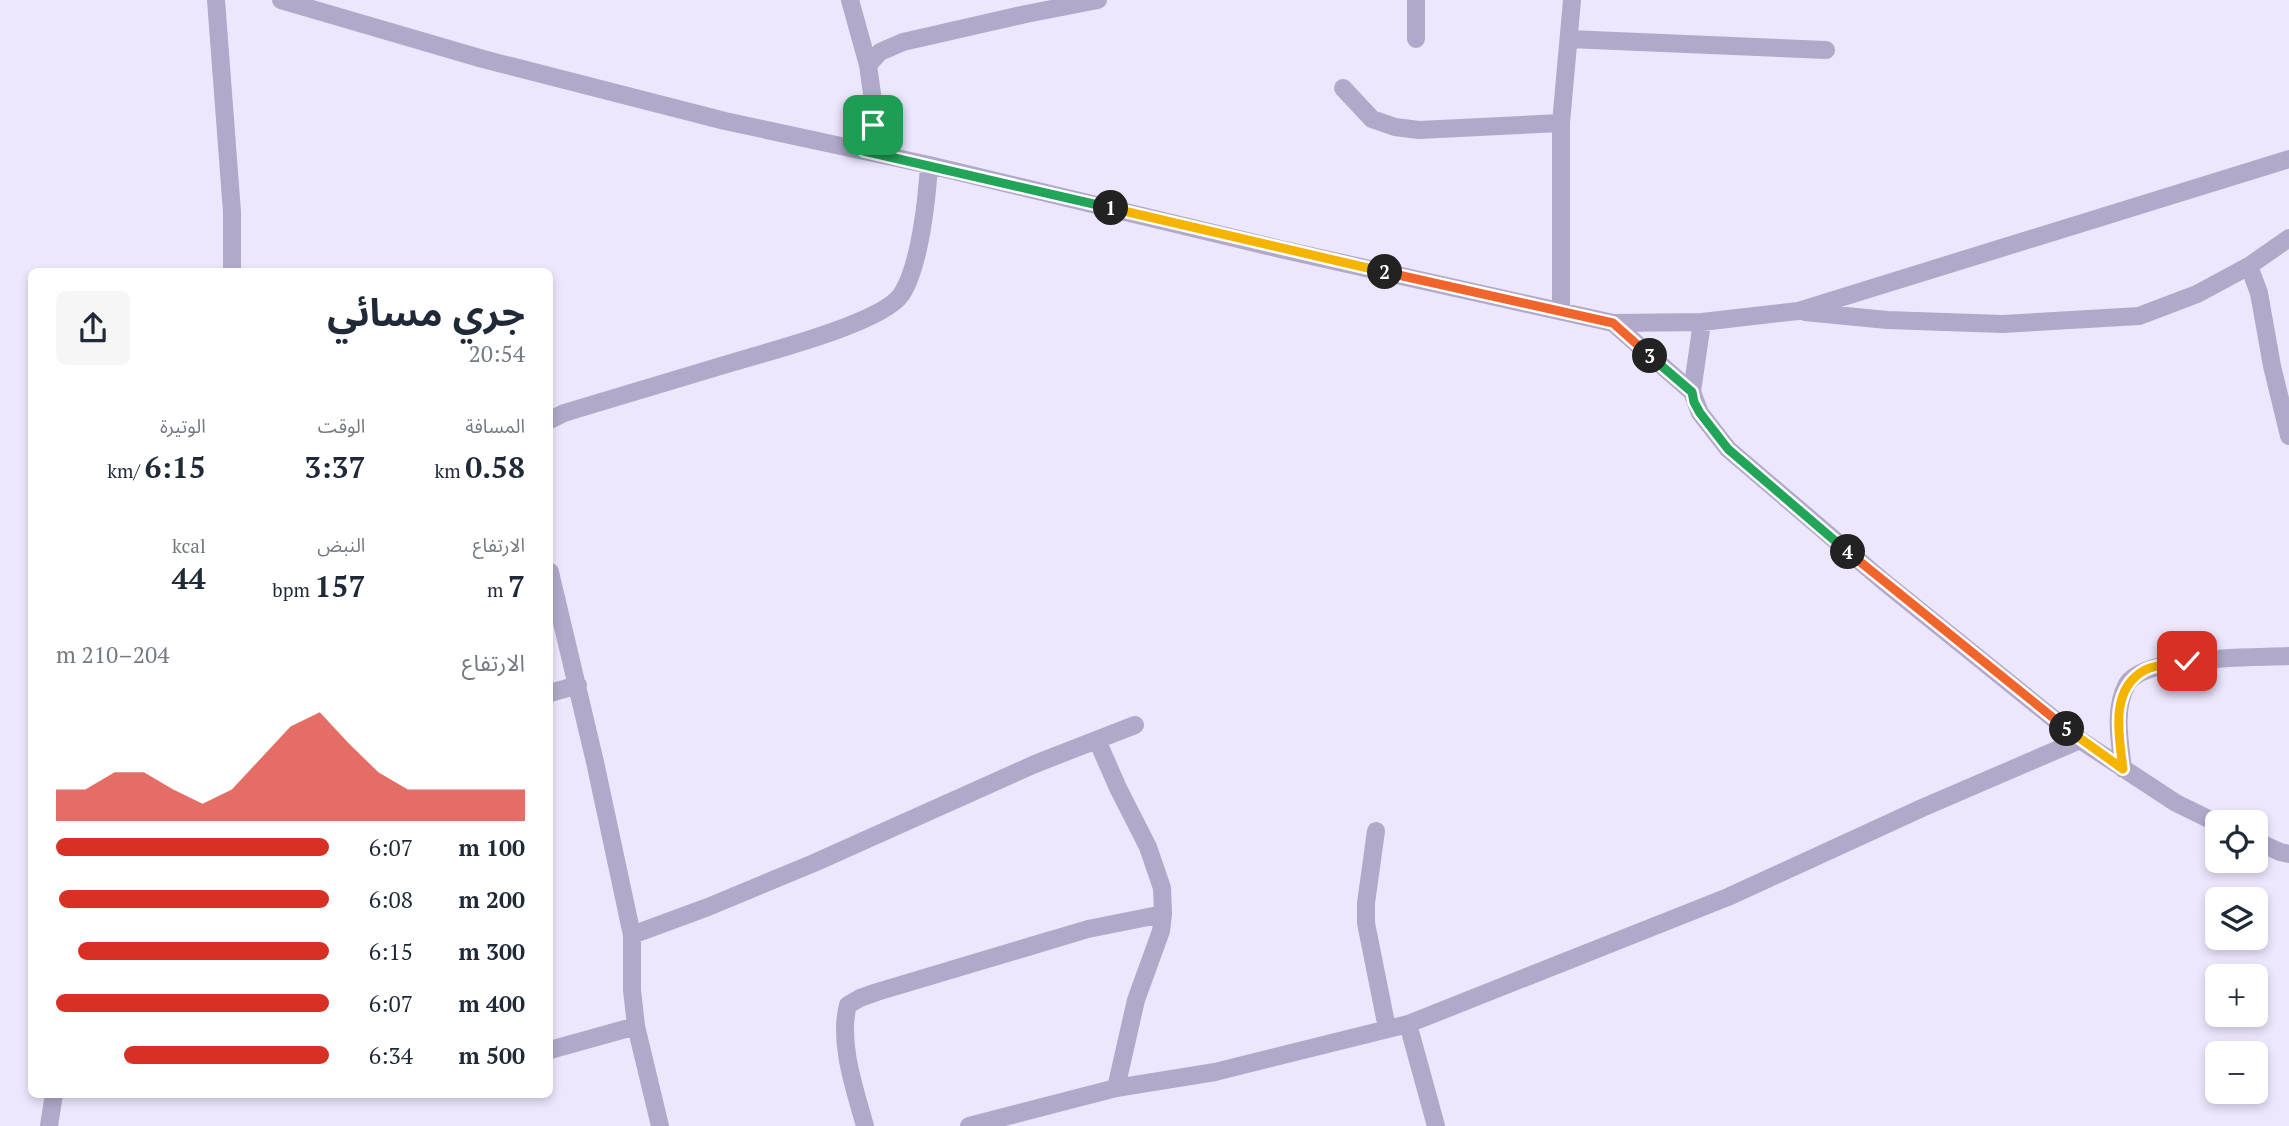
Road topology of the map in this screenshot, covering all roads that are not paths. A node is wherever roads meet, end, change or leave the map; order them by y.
1 (216, 0) edge
2 (281, 0) edge
3 (850, 0) edge
4 (1098, 0) edge
5 (1416, 0) edge
6 (1572, 0) edge
7 (1416, 39) dead end
8 (1569, 39) junction
9 (1826, 50) dead end
10 (868, 65) junction
11 (1343, 88) dead end
12 (1561, 123) junction
13 (864, 151) junction
14 (2289, 159) edge
15 (929, 165) junction
16 (2289, 239) edge
17 (2249, 266) junction
18 (232, 268) edge
19 (1561, 310) junction
20 (1798, 311) junction
21 (1613, 323) junction
22 (1702, 323) junction
23 (1692, 392) junction
24 (553, 418) edge
25 (2289, 436) edge
26 (553, 584) edge
27 (2289, 656) edge
28 (578, 685) junction
29 (553, 692) edge
30 (1135, 725) dead end
31 (1097, 740) junction
32 (2080, 740) junction
33 (2123, 769) junction
34 (2205, 817) edge
35 (1376, 831) dead end
36 (2268, 846) edge
37 (2289, 854) edge
38 (1163, 914) junction
39 (632, 935) junction
40 (1408, 1024) junction
41 (636, 1026) junction
42 (1387, 1028) junction
43 (553, 1049) edge
44 (1116, 1088) junction
45 (53, 1098) edge
46 (49, 1126) edge
47 (660, 1126) edge
48 (865, 1126) edge
49 (969, 1126) edge
50 (1436, 1126) edge

1 - 18 street
2 - 13 street
3 - 10 street
4 - 10 street
5 - 7 street
6 - 8 street
8 - 9 street
8 - 12 street
10 - 13 street
11 - 12 street
12 - 19 street
13 - 15 street
14 - 20 street
15 - 19 street
15 - 24 street
16 - 17 street
17 - 20 street
17 - 25 street
19 - 21 street
20 - 22 street
21 - 22 street
21 - 23 street
22 - 23 street
23 - 32 street
26 - 28 street
27 - 33 street
28 - 29 street
28 - 39 street
30 - 31 street
31 - 38 street
31 - 39 street
32 - 33 street
32 - 40 street
33 - 34 street
35 - 42 street
36 - 37 street
38 - 44 street
38 - 48 street
39 - 41 street
40 - 42 street
40 - 50 street
41 - 43 street
41 - 47 street
42 - 44 street
44 - 49 street
45 - 46 street

